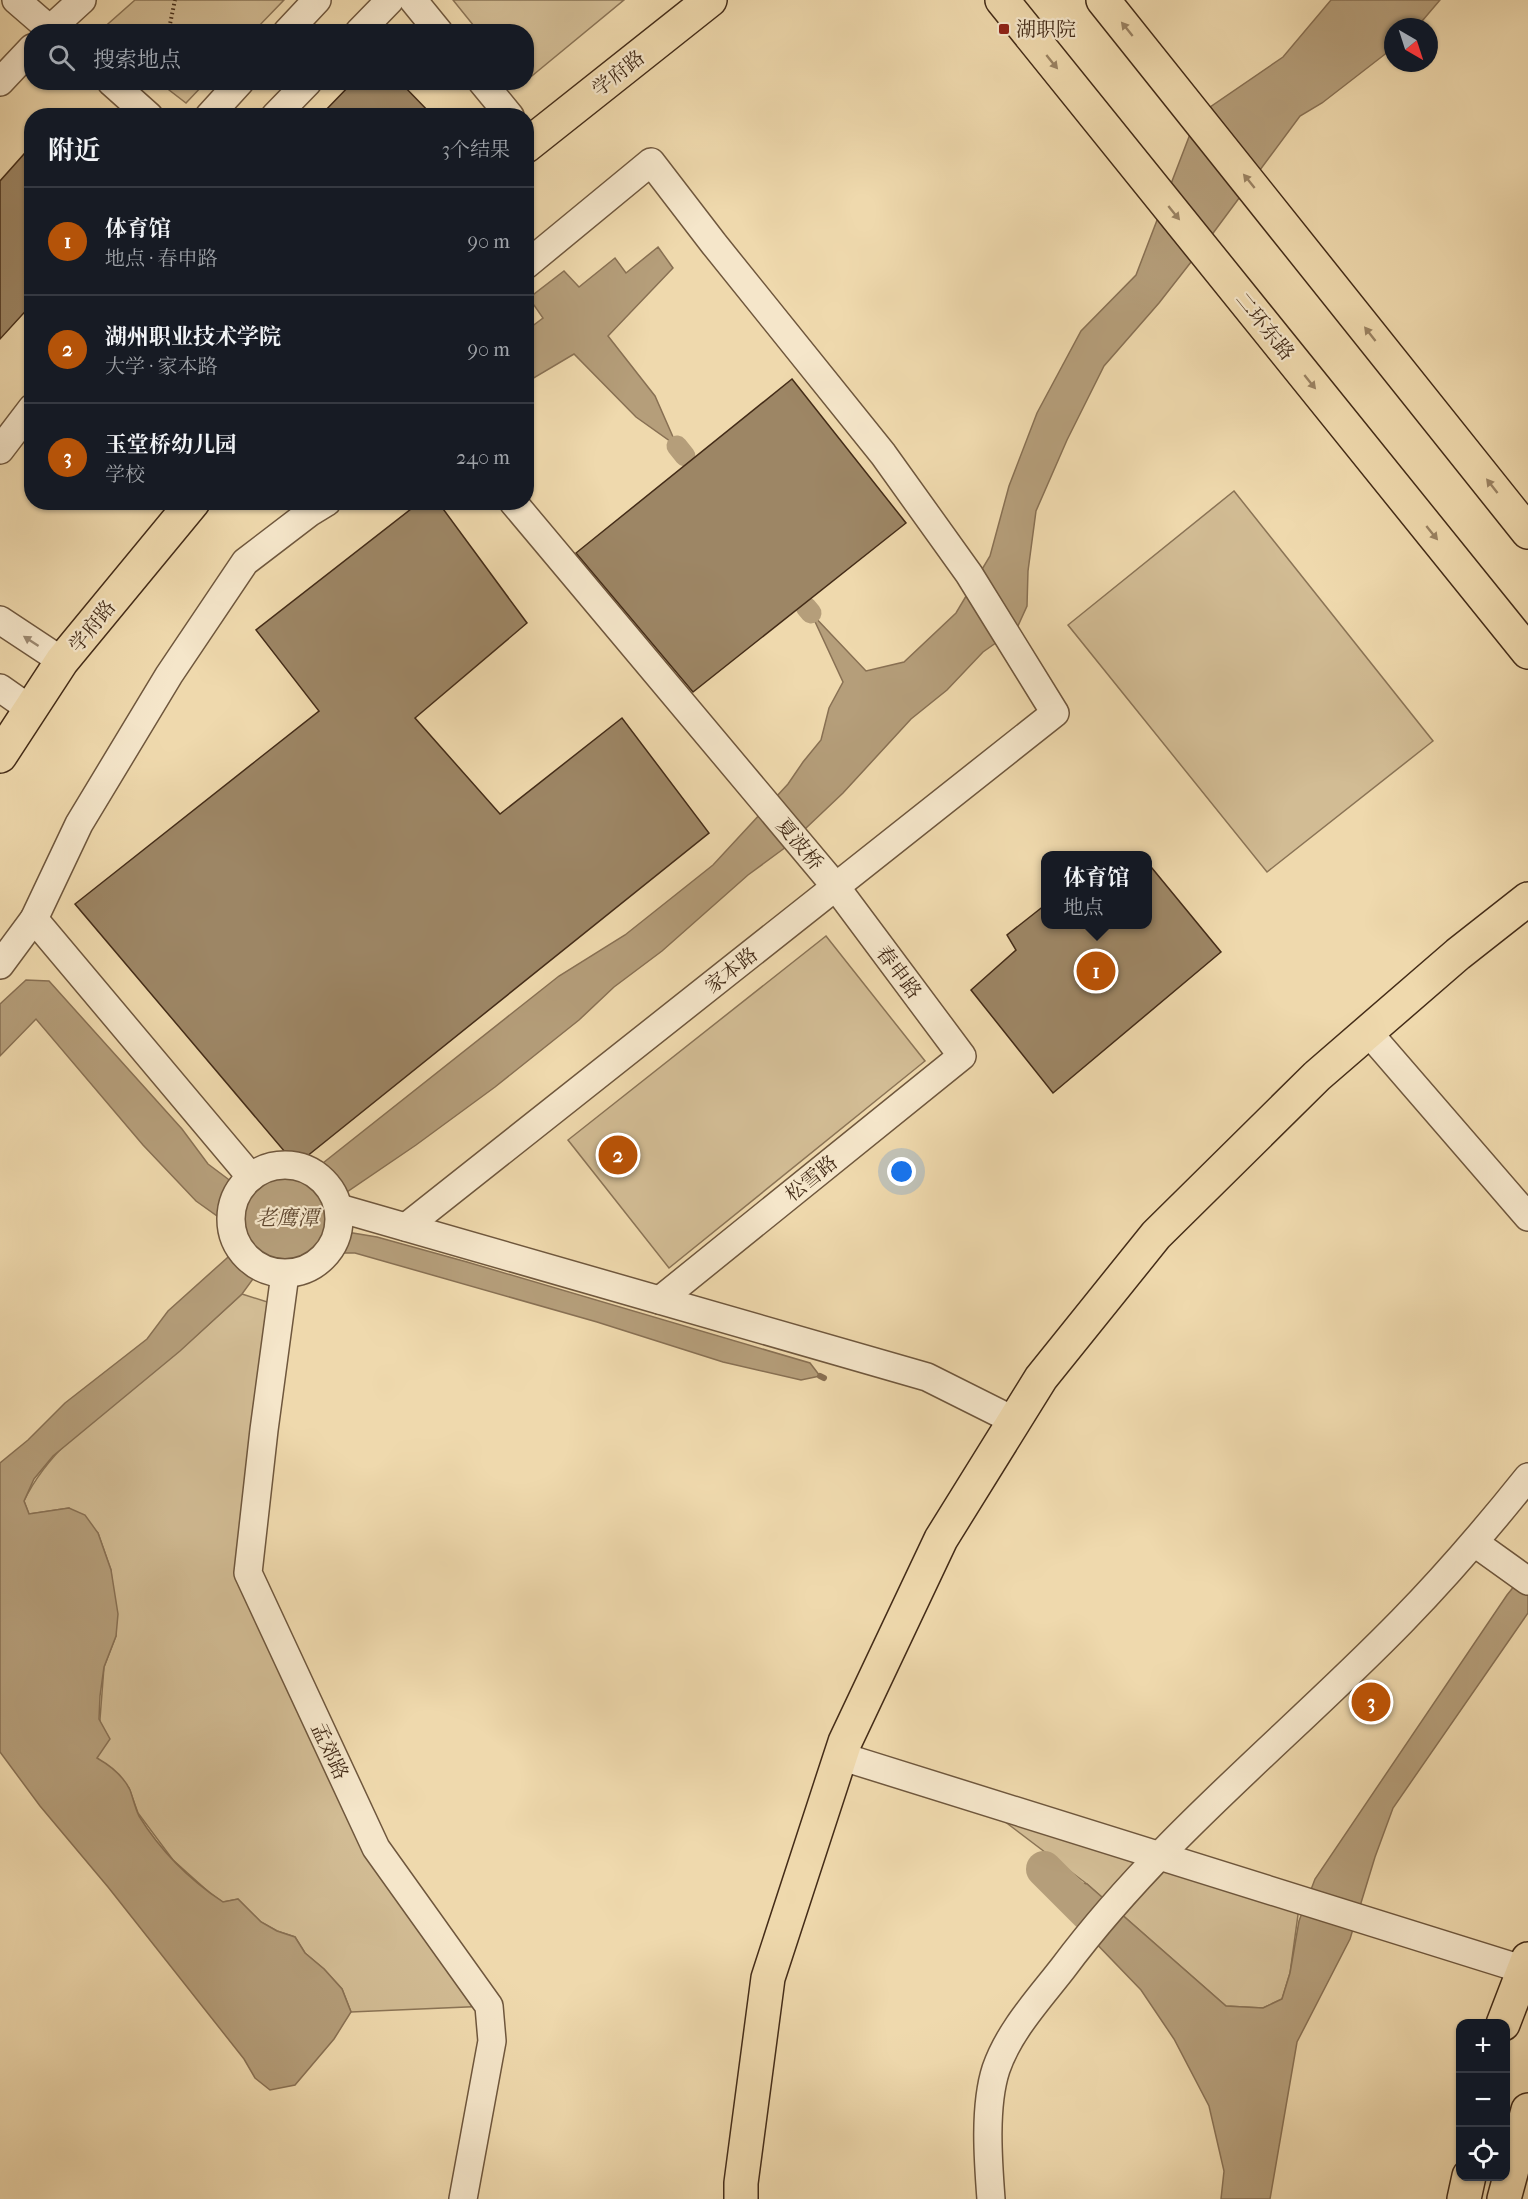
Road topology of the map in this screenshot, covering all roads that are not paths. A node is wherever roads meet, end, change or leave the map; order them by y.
1 (16, 0) edge
2 (82, 0) edge
3 (317, 0) edge
4 (390, 0) edge
5 (413, 0) edge
6 (710, 0) edge
7 (1002, 0) edge
8 (1103, 0) edge
9 (36, 24) edge
10 (57, 24) edge
11 (294, 24) edge
12 (367, 24) edge
13 (432, 24) edge
14 (24, 57) edge
15 (0, 82) edge
16 (120, 90) edge
17 (233, 90) edge
18 (300, 90) edge
19 (489, 90) edge
20 (140, 108) edge
21 (216, 108) edge
22 (284, 108) edge
23 (503, 108) edge
24 (534, 136) edge
25 (534, 257) edge
26 (24, 418) edge
27 (0, 450) edge
28 (186, 510) edge
29 (314, 510) edge
30 (520, 510) edge
31 (1528, 532) edge
32 (0, 620) edge
33 (1528, 652) edge
34 (62, 661) junction
35 (0, 688) edge
36 (30, 710) junction
37 (0, 756) edge
38 (836, 887) junction
39 (1528, 899) edge
40 (33, 919) junction
41 (0, 965) edge
42 (1368, 1032) junction
43 (962, 1056) joint
44 (246, 1181) junction
45 (339, 1211) junction
46 (1528, 1217) edge
47 (406, 1227) junction
48 (274, 1272) junction
49 (660, 1300) junction
50 (1015, 1421) junction
51 (1528, 1477) edge
52 (1475, 1543) junction
53 (1522, 1577) edge
54 (840, 1756) junction
55 (1158, 1856) junction
56 (1527, 1967) edge
57 (1505, 2019) edge
58 (1528, 2110) edge
59 (1468, 2181) edge
60 (463, 2199) edge
61 (741, 2199) edge
62 (991, 2199) edge
63 (1464, 2199) edge
64 (1504, 2199) edge

1 - 9 street
2 - 10 street
3 - 11 street
4 - 12 street
5 - 13 street
6 - 24 main road, 学府路
7 -> 33 main road, 二环东路
31 -> 8 main road
14 - 15 street
16 - 20 street
17 - 21 street
18 - 22 street
19 - 23 street
25 - 38 street, 家本路
26 - 27 street
28 - 34 main road, 学府路
29 - 40 street
30 - 38 street, 夏波桥
34 -> 32 street
34 - 36 main road, 学府路
35 - 36 street
36 - 37 main road, 学府路
38 - 43 street, 春申路
38 - 47 street, 家本路
39 - 42 main road
40 - 41 street
40 - 44 street
42 - 46 street
42 - 50 main road
43 - 49 street, 松雪路
44 - 45 street
44 - 48 street
45 - 47 street
45 - 48 street
47 - 49 street
48 - 60 street, 孟郊路
49 - 50 street
50 - 54 main road
51 - 52 street
52 - 53 street
52 - 55 street
54 - 55 street
54 - 61 main road
55 - 56 street
55 - 62 street
56 - 57 main road
58 - 64 main road
59 - 63 main road

